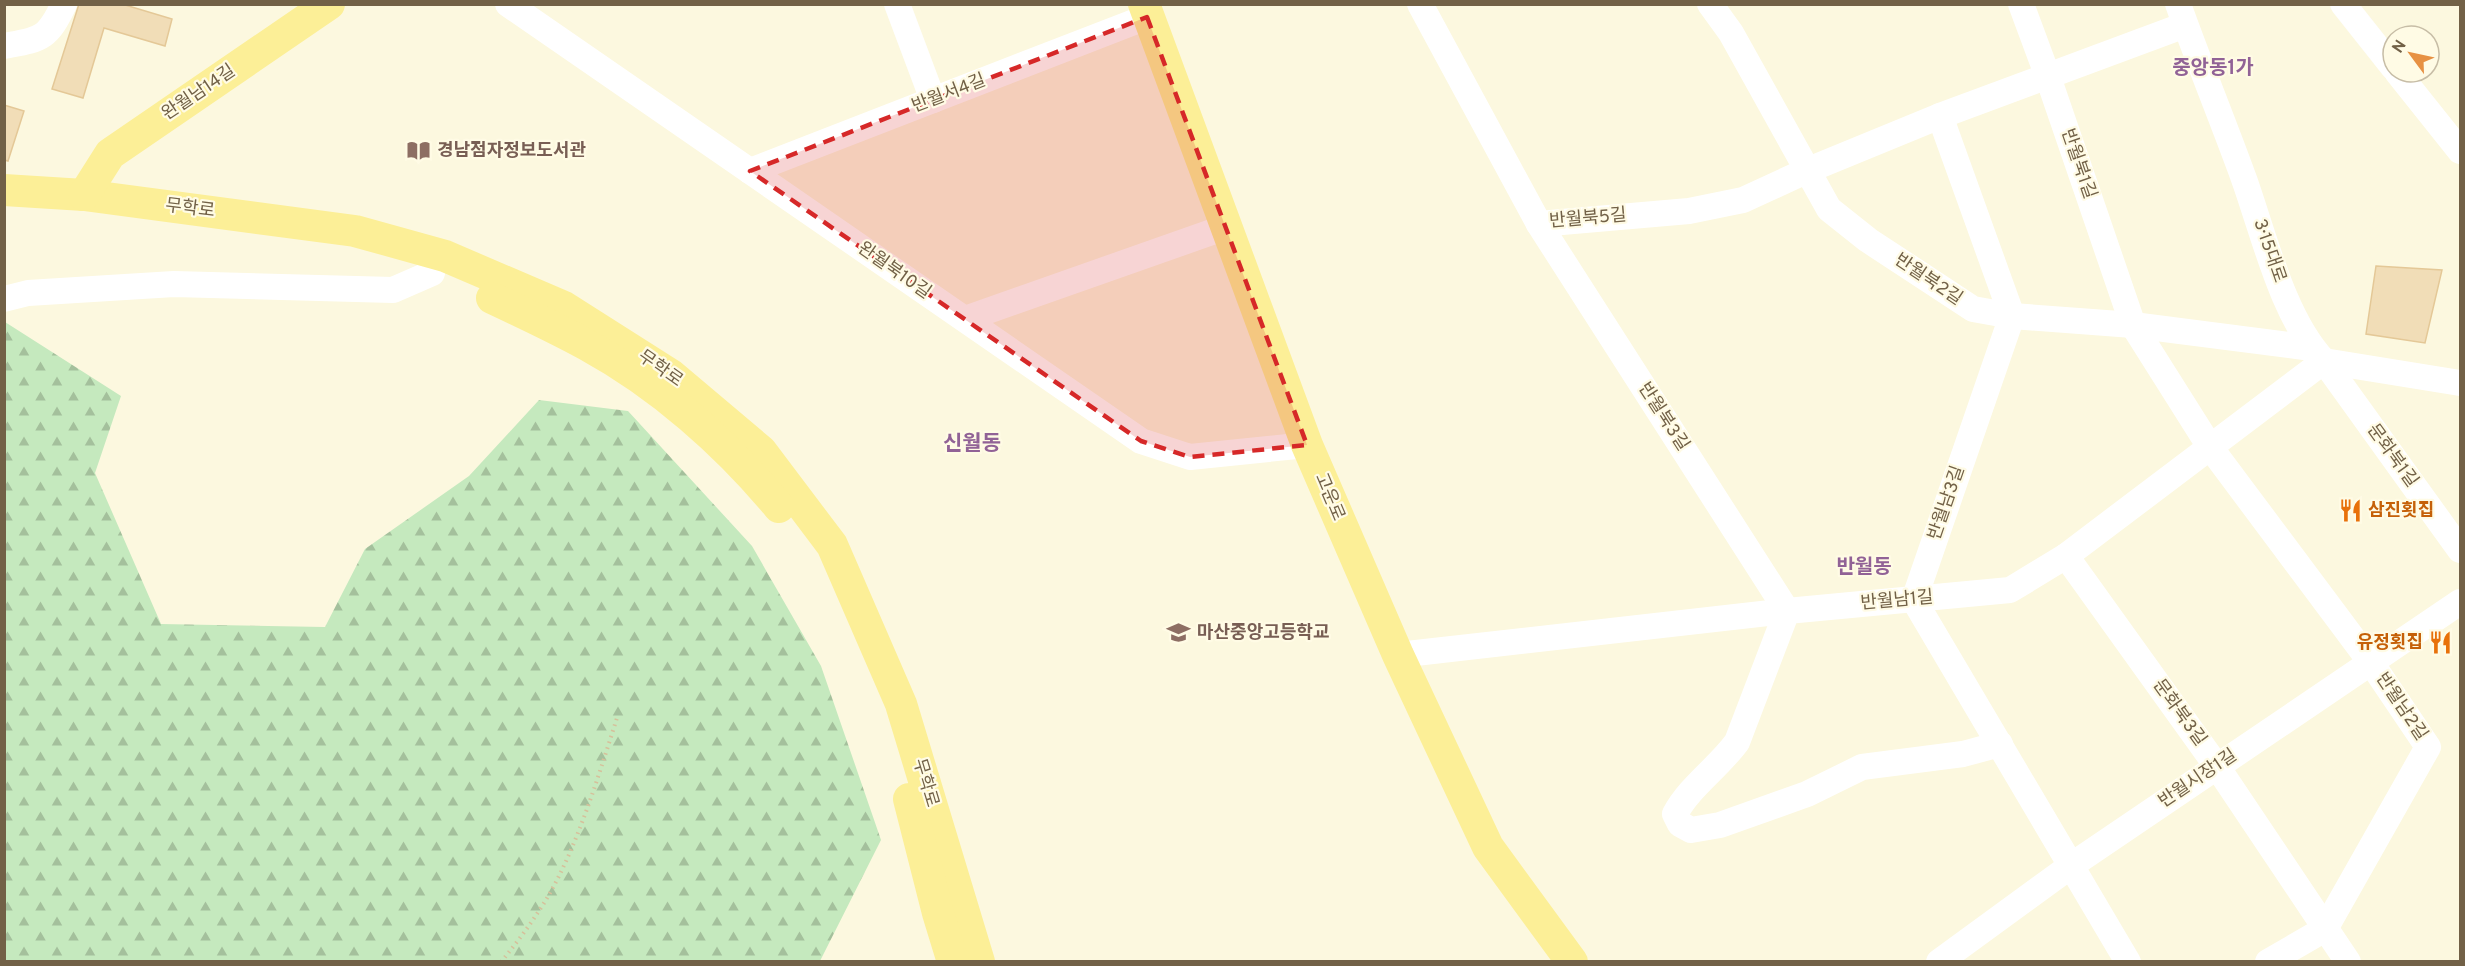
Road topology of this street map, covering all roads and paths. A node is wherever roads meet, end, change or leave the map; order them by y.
1 (64, 4) edge
2 (329, 4) edge
3 (508, 4) edge
4 (897, 4) edge
5 (1420, 4) edge
6 (1710, 4) edge
7 (2020, 4) edge
8 (2343, 4) edge
9 (1145, 11) edge
10 (2182, 15) edge
11 (4, 46) edge
12 (2381, 52) edge
13 (2048, 77) junction
14 (2407, 84) edge
15 (933, 100) junction
16 (1940, 116) junction
17 (2460, 151) edge
18 (750, 171) junction
19 (1806, 171) junction
20 (4, 190) edge
21 (84, 195) junction
22 (4, 208) edge
23 (1539, 224) junction
24 (1226, 227) junction
25 (432, 273) junction
26 (4, 299) edge
27 (2012, 316) junction
28 (965, 320) junction
29 (2133, 325) junction
30 (2318, 355) junction
31 (2460, 383) edge
32 (1307, 445) junction
33 (2210, 447) junction
34 (2460, 550) edge
35 (2066, 556) junction
36 (1914, 600) junction
37 (2460, 602) edge
38 (1787, 611) junction
39 (1398, 656) junction
40 (2372, 664) junction
41 (617, 718) dead end
42 (2000, 744) junction
43 (2216, 765) junction
44 (2072, 865) junction
45 (2325, 929) junction
46 (501, 962) edge
47 (953, 962) edge
48 (979, 962) edge
49 (1572, 962) edge
50 (1939, 962) edge
51 (2128, 962) edge
52 (2268, 962) edge
53 (2348, 962) edge

1 - 11 street
2 - 21 main road, 완월남14길
3 - 18 street, 완월북10길
4 - 15 street
5 - 23 street, 반월북5길
6 - 19 street, 반월북2길
7 - 13 street, 반월북1길
8 - 12 street
9 - 15 street, 반월서4길
9 - 24 main road, 고운로
10 - 13 street, 반월북5길
10 - 30 street, 3·15대로
13 - 16 street, 반월북5길
13 - 29 street, 반월북1길
14 - 17 street
15 - 18 street, 반월서4길
16 - 19 street, 반월북5길
16 - 27 street
18 - 28 street, 완월북10길
19 - 23 street, 반월북5길
19 - 27 street, 반월북2길
20 - 21 main road, 무학로
21 - 48 main road, 무학로
22 - 25 main road, 무학로
23 - 38 street, 반월북3길
24 - 28 street
24 - 32 main road, 고운로
25 - 26 street
25 - 47 main road, 무학로
27 - 29 street, 반월북2길
27 - 36 street, 반월남3길
28 - 32 street, 완월북10길
29 - 30 street, 반월북2길
29 - 33 street, 반월남2길
30 - 31 street
30 - 33 street, 반월남1길
30 - 34 street, 문화북1길
32 - 39 main road, 고운로
33 - 35 street, 반월남1길
33 - 40 street, 반월남2길
35 - 36 street, 반월남1길
35 - 43 street, 문화북3길
36 - 38 street, 반월남1길
36 - 42 street
37 - 40 street, 반월시장1길
38 - 39 street, 반월남1길
38 - 42 street
39 - 49 main road, 고운로
40 - 43 street, 반월시장1길
40 - 45 street, 반월남2길
41 - 46 path
42 - 44 street
43 - 44 street, 반월시장1길
43 - 45 street, 문화북3길
44 - 50 street, 반월시장1길
44 - 51 street
45 - 52 street
45 - 53 street, 문화북3길

